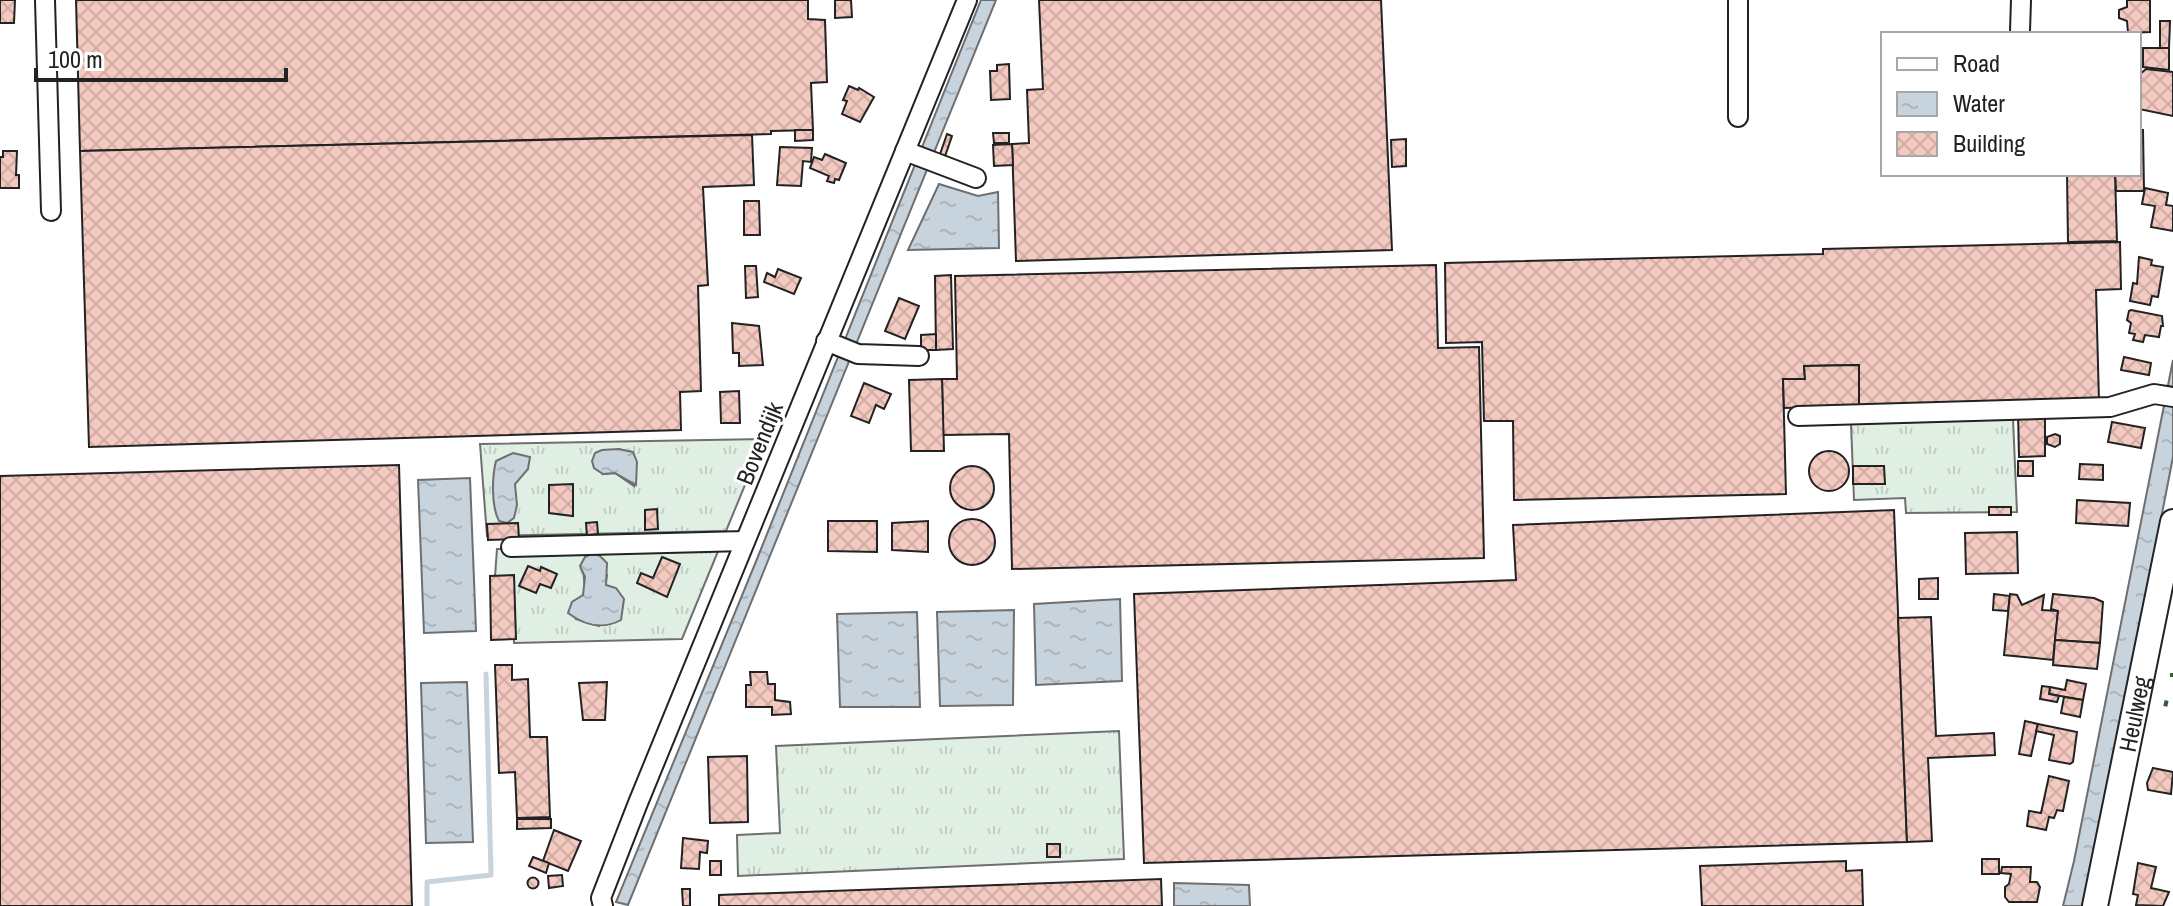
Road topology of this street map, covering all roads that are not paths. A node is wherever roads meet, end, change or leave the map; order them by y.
1 (45, 0) edge
2 (967, 0) edge
3 (1738, 0) edge
4 (2021, 0) edge
5 (2020, 31) dead end
6 (1738, 117) dead end
7 (909, 152) junction
8 (976, 178) dead end
9 (51, 211) dead end
10 (831, 343) junction
11 (919, 356) dead end
12 (2173, 397) edge
13 (1798, 416) dead end
14 (2173, 522) edge
15 (745, 541) junction
16 (511, 547) dead end
17 (603, 906) edge
18 (2097, 906) edge

1 - 9 street
2 - 7 street, Bovendijk
3 - 6 street
4 - 5 street
7 - 8 street
7 - 10 street, Bovendijk
10 - 11 street
10 - 15 street, Bovendijk
12 - 13 street
14 - 18 main road, Heulweg
15 - 16 street
15 - 17 street, Bovendijk

